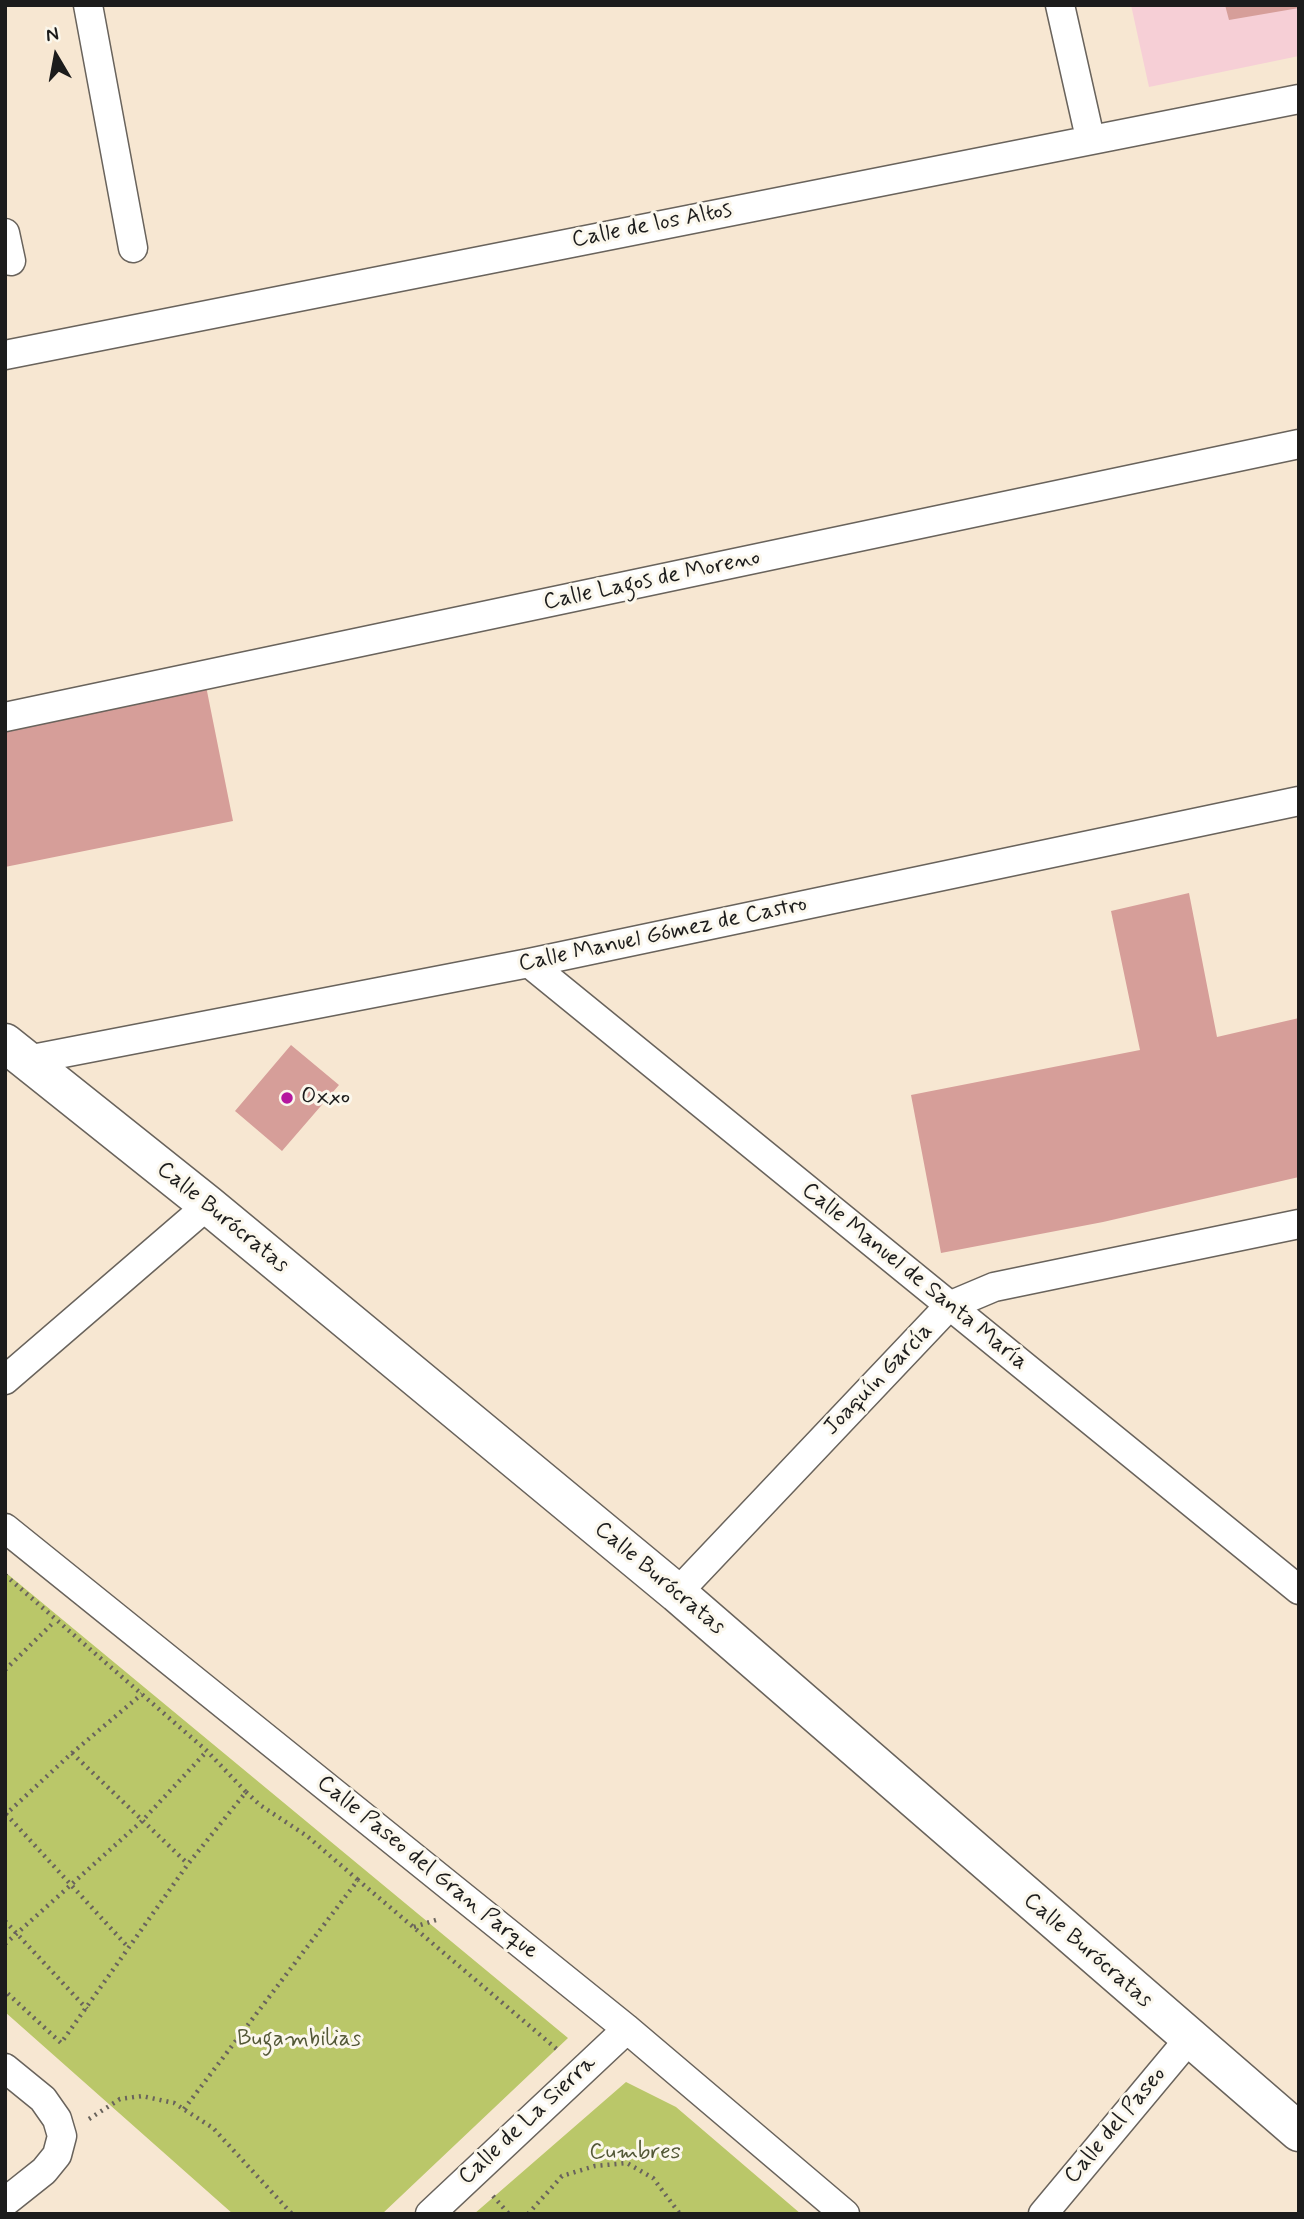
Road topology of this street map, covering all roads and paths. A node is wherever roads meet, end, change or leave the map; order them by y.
1 (88, 5) edge
2 (1060, 5) edge
3 (1299, 99) edge
4 (1090, 138) junction
5 (5, 233) edge
6 (133, 248) dead end
7 (11, 261) dead end
8 (5, 355) edge
9 (1299, 444) edge
10 (5, 717) edge
11 (1299, 801) edge
12 (529, 963) junction
13 (16, 1051) edge
14 (208, 1205) junction
15 (1299, 1224) edge
16 (949, 1306) junction
17 (5, 1380) edge
18 (5, 1528) edge
19 (5, 1575) edge
20 (1299, 1590) edge
21 (677, 1593) junction
22 (55, 1621) junction
23 (5, 1670) edge
24 (142, 1694) junction
25 (207, 1751) junction
26 (72, 1753) junction
27 (246, 1792) junction
28 (6, 1815) edge
29 (142, 1821) junction
30 (188, 1864) junction
31 (358, 1880) junction
32 (71, 1886) junction
33 (5, 1921) edge
34 (16, 1934) junction
35 (5, 1944) edge
36 (128, 1947) junction
37 (5, 1992) edge
38 (87, 2009) junction
39 (627, 2029) junction
40 (1189, 2039) junction
41 (5, 2068) edge
42 (582, 2071) junction
43 (184, 2109) junction
44 (1299, 2132) edge
45 (62, 2136) junction
46 (5, 2202) edge
47 (292, 2214) edge
48 (430, 2214) edge
49 (528, 2214) edge
50 (680, 2214) edge
51 (845, 2214) edge
52 (1043, 2214) edge

1 - 6 street
2 - 4 street
3 - 4 street, Calle de los Altos
4 - 8 street, Calle de los Altos
5 - 7 street
9 - 10 street, Calle Lagos de Moreno
11 - 12 street, Calle Manuel Gómez de Castro
12 - 13 street, Calle Manuel Gómez de Castro
12 - 16 street, Calle Manuel de Santa María
13 - 14 street, Calle Burócratas
14 - 17 street
14 - 21 street, Calle Burócratas
15 - 16 street, Joaquín García
16 - 20 street, Calle Manuel de Santa María
16 - 21 street, Joaquín García
18 - 39 street, Calle Paseo del Gran Parque
19 - 22 path
21 - 40 street, Calle Burócratas
22 - 23 path
22 - 24 path
24 - 25 path
24 - 26 path
25 - 27 path
25 - 29 path
26 - 28 path
26 - 29 path
27 - 30 path
27 - 31 path
28 - 32 path
29 - 30 path
29 - 32 path
30 - 36 path
31 - 42 path
31 - 43 path
32 - 34 path
32 - 36 path
33 - 34 path
34 - 35 path
34 - 38 path
36 - 38 path
37 - 38 path
39 - 42 street, Calle de La Sierra
39 - 51 street, Calle Paseo del Gran Parque
40 - 44 street, Calle Burócratas
40 - 52 street, Calle del Paseo
41 - 45 street
42 - 48 street, Calle de La Sierra
43 - 45 path
43 - 47 path
45 - 46 street
49 - 50 path

